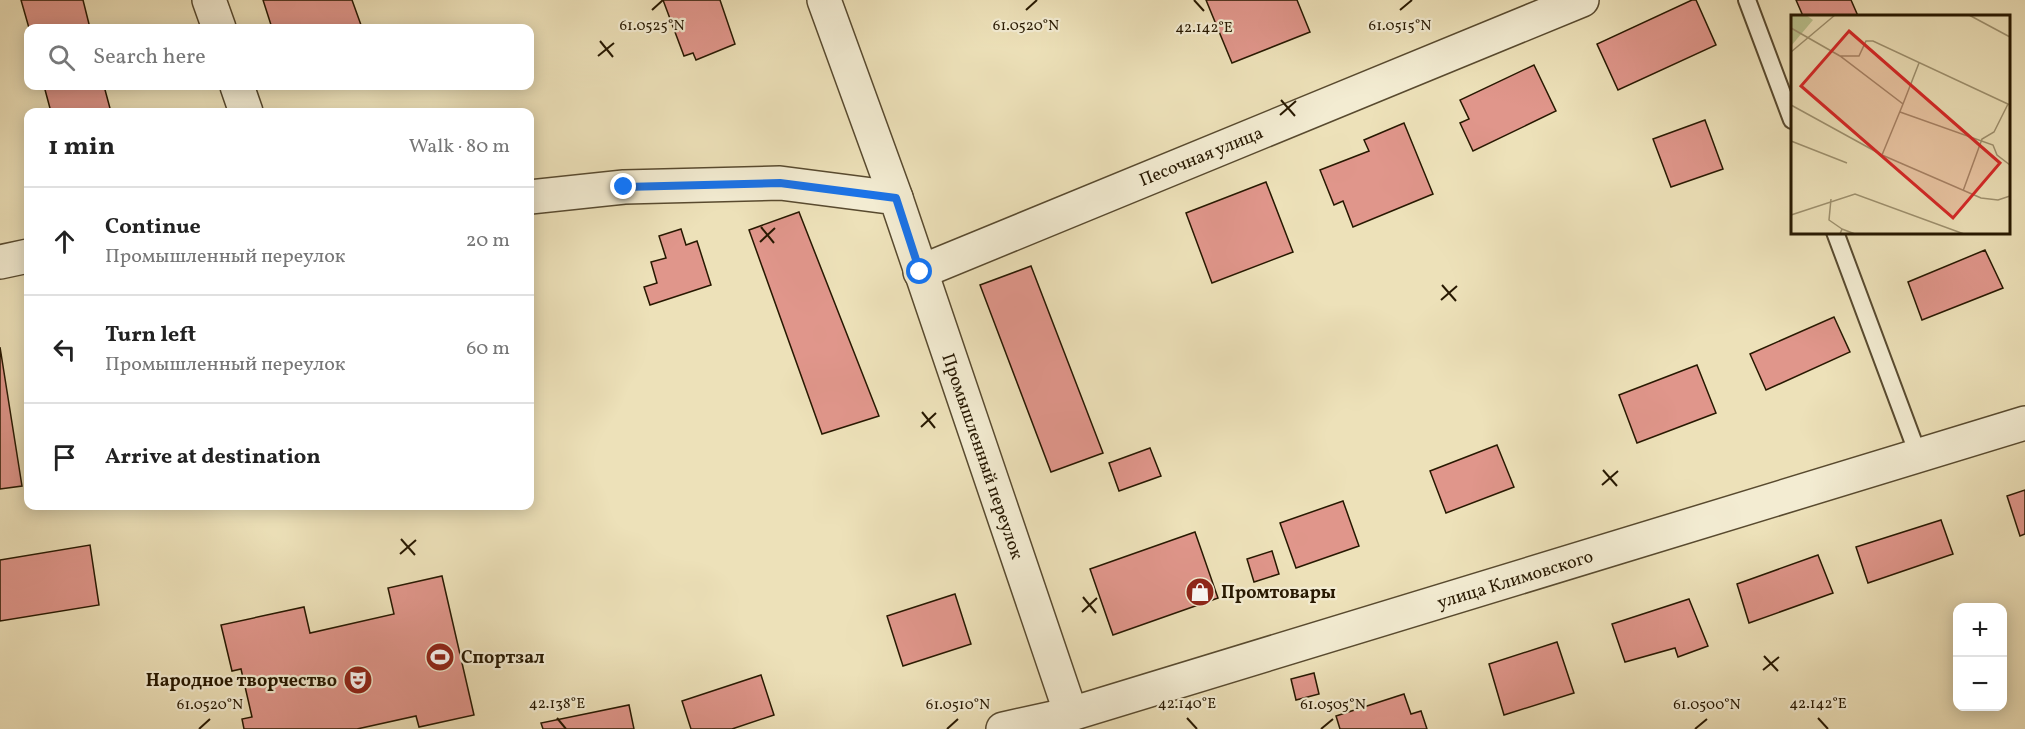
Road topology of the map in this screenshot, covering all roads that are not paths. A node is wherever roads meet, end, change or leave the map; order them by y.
1 (209, 0) edge
2 (824, 0) edge
3 (1582, 0) edge
4 (1747, 0) edge
5 (218, 24) edge
6 (238, 90) edge
7 (245, 108) edge
8 (1791, 117) edge
9 (534, 197) edge
10 (896, 198) junction
11 (1836, 234) edge
12 (24, 257) edge
13 (0, 262) edge
14 (920, 272) junction
15 (2025, 423) edge
16 (1919, 457) junction
17 (1071, 714) junction
18 (1003, 729) edge

1 - 5 street
2 - 10 street, Промышленный переулок
3 - 14 street, Песочная улица
4 - 8 lane
6 - 7 street
9 - 10 street
10 - 14 street, Промышленный переулок
11 - 16 lane
12 - 13 street
14 - 17 street, Промышленный переулок
15 - 16 street, улица Климовского
16 - 17 street, улица Климовского
17 - 18 street, улица Климовского

